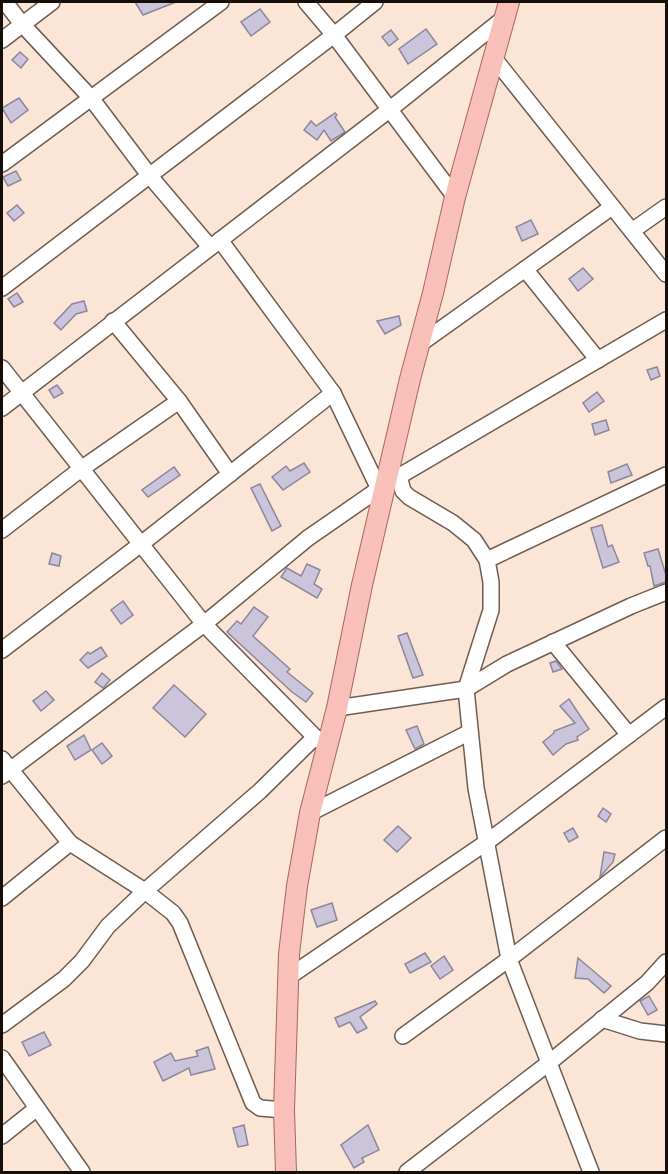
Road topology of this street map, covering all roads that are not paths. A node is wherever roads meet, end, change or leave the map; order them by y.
1 (5, 2) edge
2 (52, 2) edge
3 (221, 2) edge
4 (306, 2) edge
5 (375, 2) edge
6 (506, 10) edge
7 (22, 24) junction
8 (334, 35) junction
9 (2, 40) edge
10 (493, 57) junction
11 (91, 98) junction
12 (389, 110) junction
13 (2, 164) edge
14 (149, 175) junction
15 (455, 197) junction
16 (612, 207) junction
17 (666, 207) edge
18 (632, 231) junction
19 (215, 243) junction
20 (525, 269) junction
21 (666, 273) edge
22 (2, 288) edge
23 (666, 320) edge
24 (113, 321) junction
25 (420, 344) junction
26 (598, 360) junction
27 (2, 368) edge
28 (21, 393) junction
29 (333, 393) junction
30 (178, 401) junction
31 (2, 408) edge
32 (81, 469) junction
33 (230, 474) junction
34 (666, 476) edge
35 (388, 483) junction
36 (2, 530) edge
37 (141, 544) junction
38 (487, 560) junction
39 (666, 592) edge
40 (204, 624) junction
41 (553, 642) junction
42 (2, 650) edge
43 (466, 689) junction
44 (666, 707) edge
45 (337, 708) junction
46 (470, 732) junction
47 (629, 735) junction
48 (321, 741) junction
49 (4, 769) edge
50 (310, 813) junction
51 (666, 838) edge
52 (487, 842) junction
53 (70, 843) junction
54 (145, 891) junction
55 (2, 898) edge
56 (509, 959) junction
57 (666, 962) edge
58 (287, 978) junction
59 (602, 1020) junction
60 (2, 1025) edge
61 (666, 1034) edge
62 (403, 1036) dead end
63 (2, 1058) edge
64 (550, 1062) junction
65 (37, 1108) junction
66 (284, 1110) junction
67 (2, 1136) edge
68 (585, 1169) edge
69 (82, 1173) edge
70 (286, 1173) edge
71 (407, 1173) edge

1 - 7 street
2 - 7 street
3 - 11 street
4 - 8 street
5 - 8 street
6 - 10 main road
6 - 12 street
7 - 9 street
7 - 11 street
8 - 12 street
8 - 14 street
10 - 15 main road
10 - 16 street
11 - 13 street
11 - 14 street
12 - 15 street
12 - 19 street
14 - 19 street
14 - 22 street
15 - 25 main road
16 - 18 street
16 - 20 street
17 - 18 street
18 - 21 street
19 - 24 street
19 - 29 street
20 - 25 street
20 - 26 street
23 - 26 street
24 - 28 street
24 - 30 street
25 - 35 main road
26 - 35 street
27 - 28 street
28 - 31 street
28 - 32 street
29 - 33 street
29 - 35 street
30 - 32 street
30 - 33 street
32 - 36 street
32 - 37 street
33 - 37 street
34 - 38 street
35 - 38 street
35 - 40 street
35 - 45 main road
37 - 40 street
37 - 42 street
38 - 43 street
39 - 41 street
40 - 48 street
40 - 49 street
41 - 43 street
41 - 47 street
43 - 45 street
43 - 46 street
44 - 47 street
45 - 48 main road
46 - 50 street
46 - 52 street
47 - 52 street
48 - 50 main road
48 - 54 street
49 - 53 street
50 - 58 main road
51 - 56 street
52 - 56 street
52 - 58 street
53 - 54 street
53 - 55 street
54 - 60 street
54 - 66 street
56 - 62 street
56 - 64 street
57 - 59 street
58 - 66 main road
59 - 61 street
59 - 64 street
63 - 65 street
64 - 68 street
64 - 71 street
65 - 67 street
65 - 69 street
66 - 70 main road

